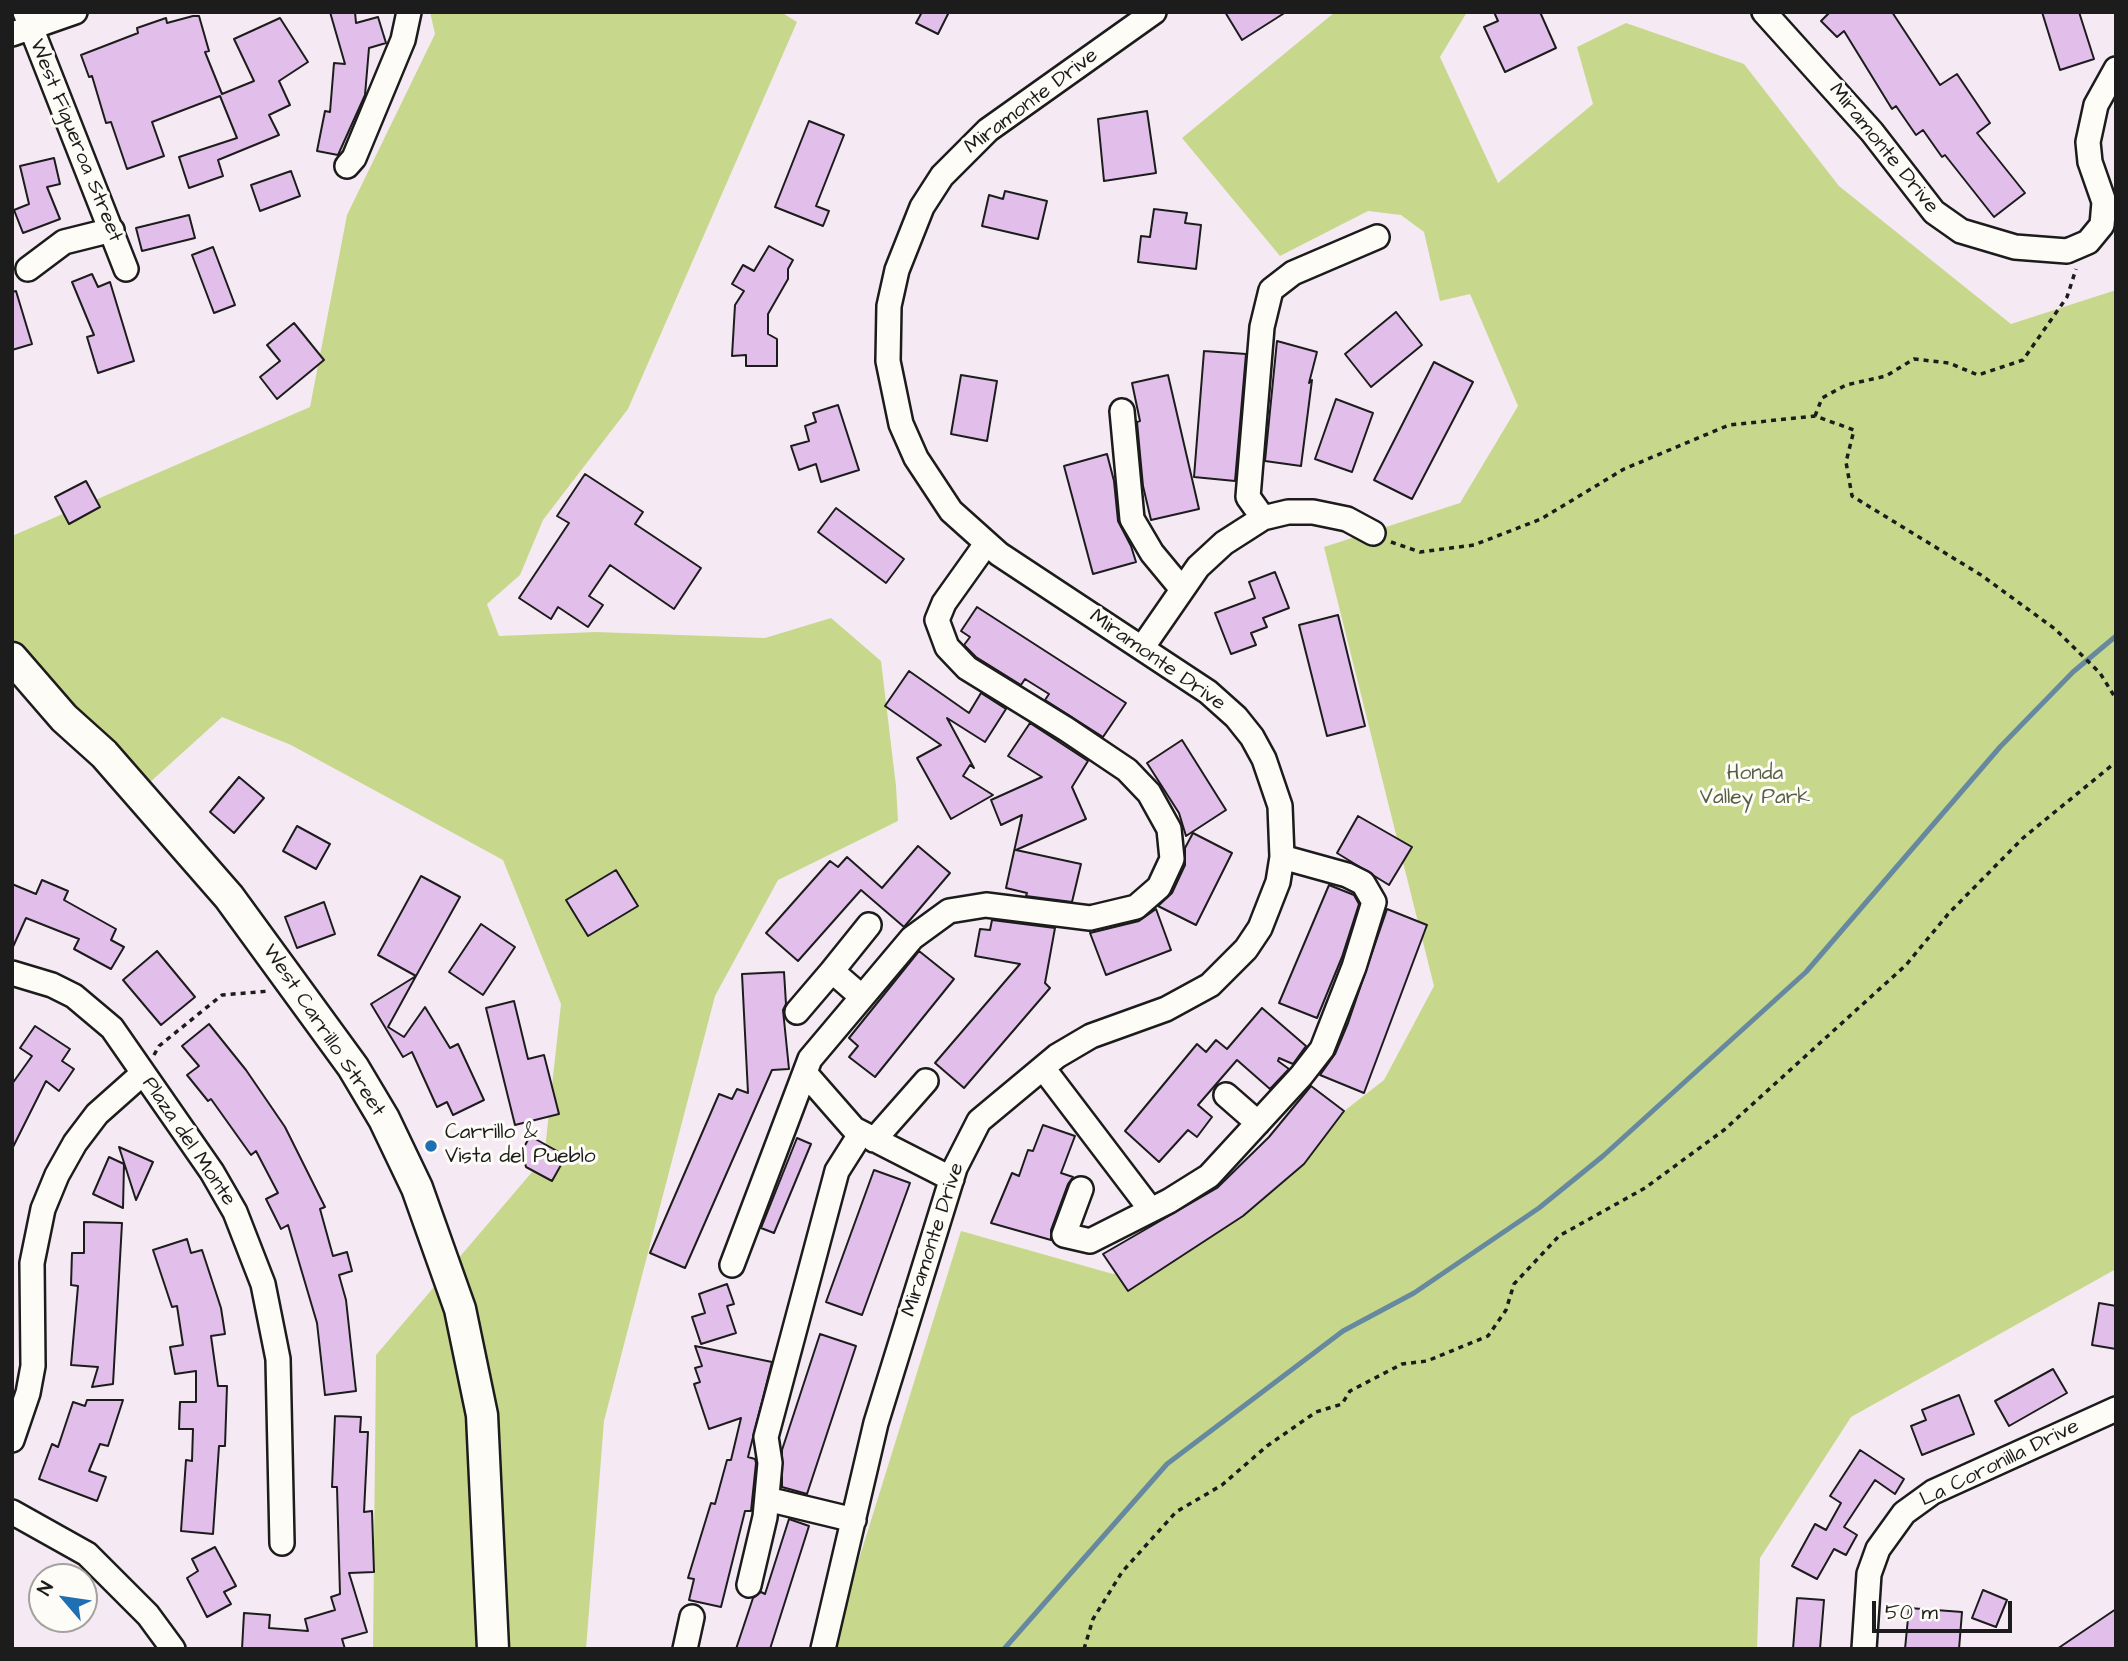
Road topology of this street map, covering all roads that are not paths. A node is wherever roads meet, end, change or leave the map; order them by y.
1 (75, 12) edge
2 (409, 12) edge
3 (1154, 12) edge
4 (1765, 12) edge
5 (23, 25) edge
6 (2116, 69) edge
7 (347, 166) dead end
8 (112, 230) junction
9 (1377, 237) dead end
10 (28, 269) dead end
11 (126, 269) dead end
12 (1122, 411) dead end
13 (1263, 518) junction
14 (1373, 533) road end
15 (986, 544) junction
16 (1181, 588) junction
17 (1142, 649) junction
18 (12, 658) edge
19 (1282, 857) junction
20 (869, 925) dead end
21 (832, 971) junction
22 (12, 973) edge
23 (862, 997) junction
24 (797, 1012) dead end
25 (1043, 1068) junction
26 (805, 1073) junction
27 (142, 1074) junction
28 (926, 1080) dead end
29 (1226, 1094) dead end
30 (1258, 1123) junction
31 (867, 1136) junction
32 (952, 1179) junction
33 (1081, 1189) dead end
34 (1152, 1210) junction
35 (732, 1265) dead end
36 (2116, 1409) edge
37 (12, 1440) edge
38 (767, 1499) junction
39 (12, 1512) edge
40 (854, 1520) junction
41 (282, 1542) dead end
42 (749, 1585) dead end
43 (692, 1617) dead end
44 (173, 1649) edge
45 (493, 1649) edge
46 (685, 1649) edge
47 (823, 1649) edge
48 (1864, 1649) edge

1 - 5 street
2 - 7 street
3 - 15 street, Miramonte Drive
4 - 6 street, Miramonte Drive
5 - 8 street, West Figueroa Street
8 - 10 street
8 - 11 street, West Figueroa Street
9 - 13 street
12 - 16 street
13 - 14 street
13 - 16 street
15 - 17 street, Miramonte Drive
15 - 23 street
16 - 17 street
17 - 19 street, Miramonte Drive
18 - 45 main road, West Carrillo Street
19 - 25 street, Miramonte Drive
19 - 30 street
20 - 21 street
21 - 23 street
21 - 24 street
22 - 27 street, Plaza del Monte
23 - 26 street
25 - 32 street, Miramonte Drive
25 - 34 street
26 - 31 street
26 - 35 street
27 - 37 street
27 - 41 street, Plaza del Monte
28 - 31 street
29 - 30 street
30 - 34 street
31 - 32 street
31 - 38 street
32 - 40 street, Miramonte Drive
33 - 34 street
36 - 48 street, La Coronilla Drive
38 - 40 street
38 - 42 street
39 - 44 street
40 - 47 street, Miramonte Drive
43 - 46 street

